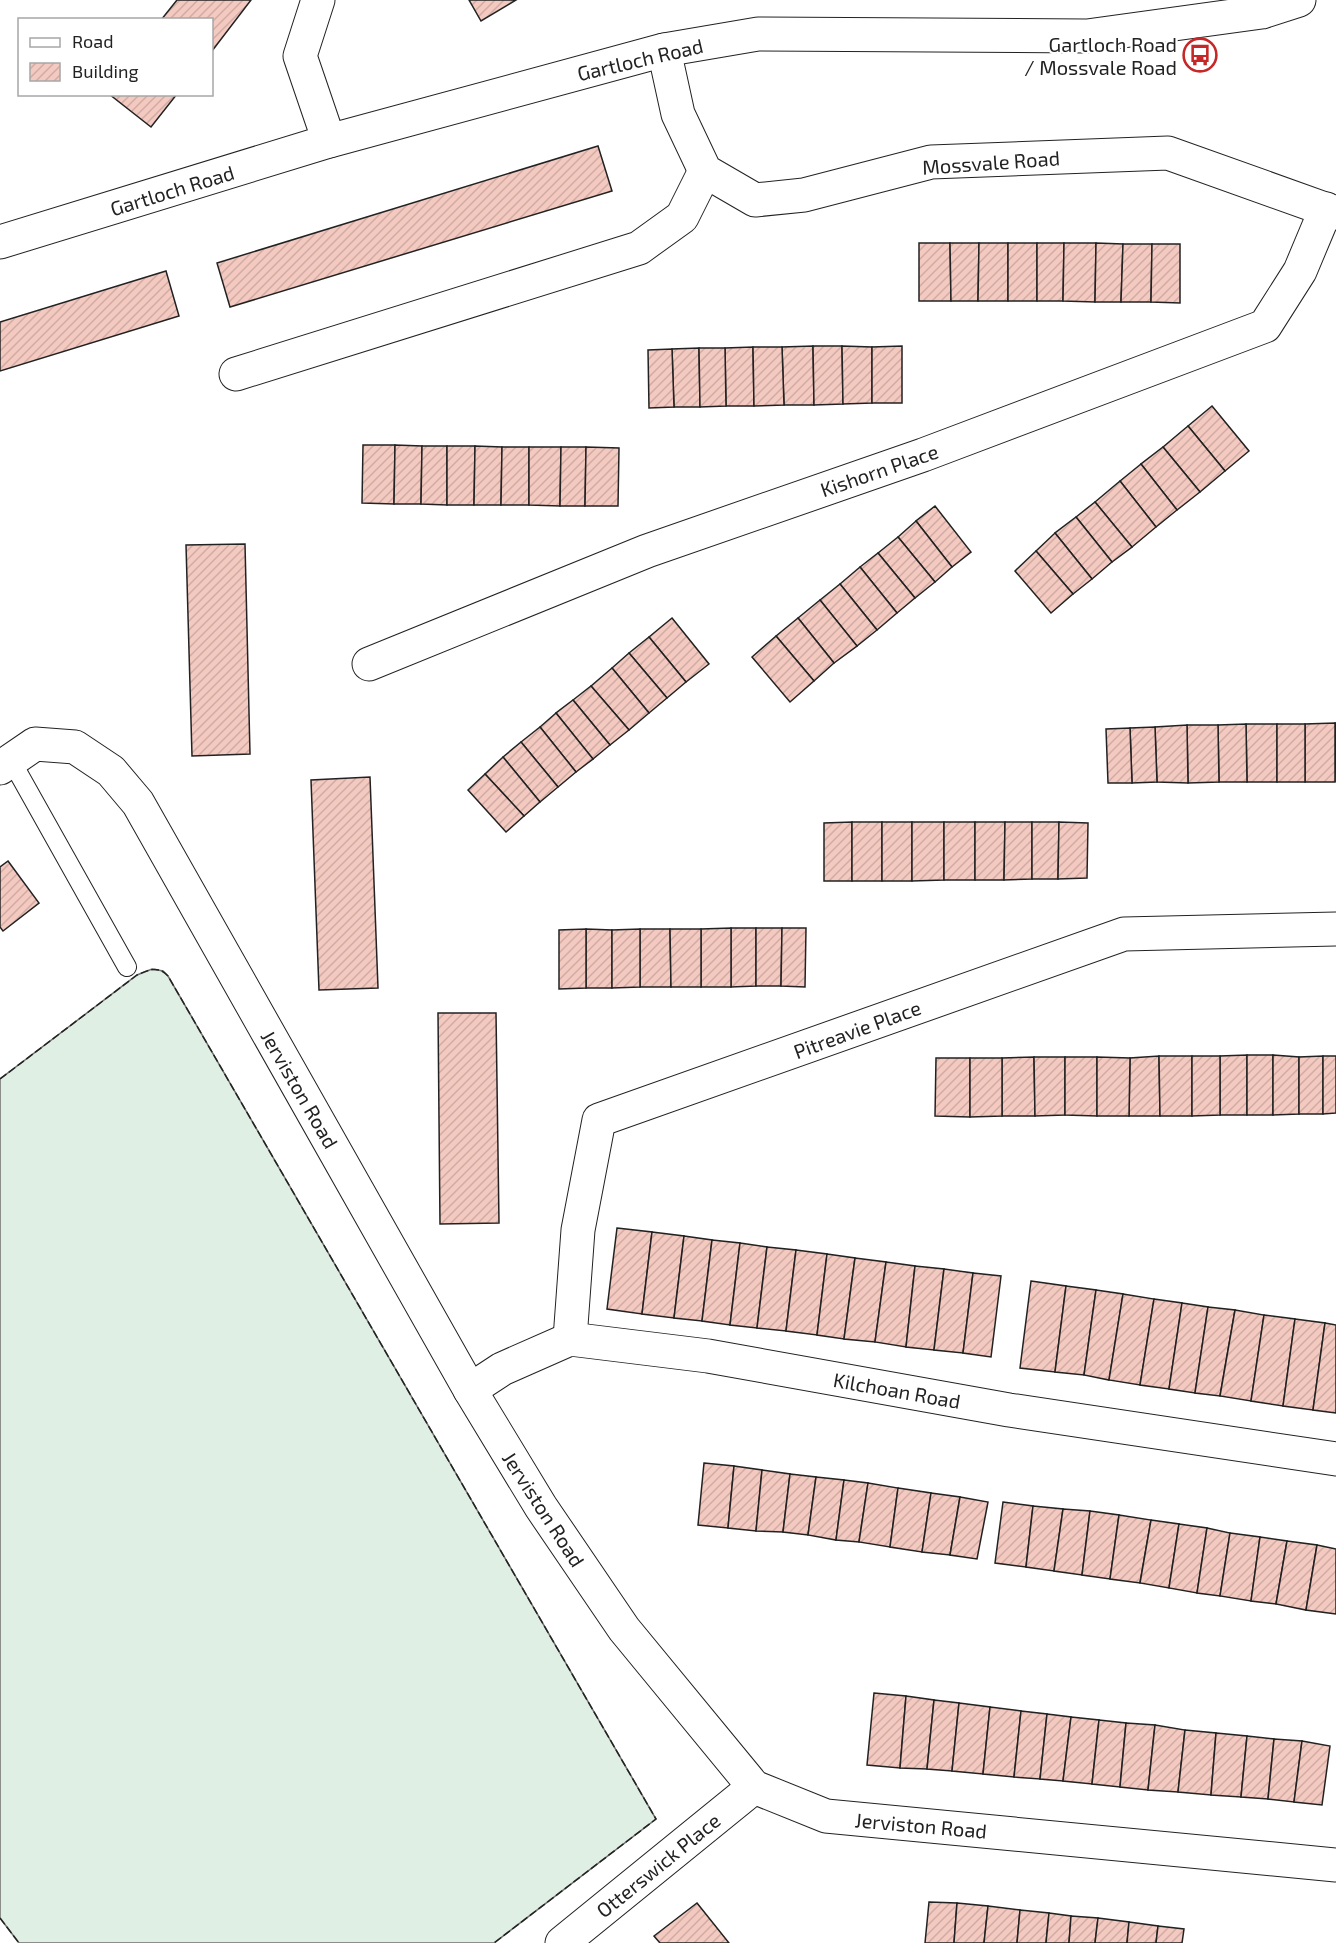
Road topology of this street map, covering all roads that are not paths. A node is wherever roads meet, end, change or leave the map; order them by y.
1 (318, 0) edge
2 (1299, 0) edge
3 (664, 50) junction
4 (329, 141) junction
5 (705, 171) junction
6 (1331, 211) edge
7 (0, 242) edge
8 (236, 374) dead end
9 (369, 664) dead end
10 (15, 757) edge
11 (1336, 929) edge
12 (127, 967) dead end
13 (570, 1339) junction
14 (470, 1390) junction
15 (1336, 1459) edge
16 (754, 1787) junction
17 (1336, 1865) edge
18 (562, 1943) edge

1 - 4 street
2 - 3 street, Gartloch Road
3 - 4 street, Gartloch Road
3 - 5 street
4 - 7 street, Gartloch Road
5 - 6 street, Mossvale Road
5 - 8 street
6 - 9 street, Kishorn Place
10 - 12 lane
10 - 14 street, Jerviston Road
11 - 13 street, Pitreavie Place
13 - 14 street
13 - 15 street, Kilchoan Road
14 - 16 street, Jerviston Road
16 - 17 street, Jerviston Road
16 - 18 street, Otterswick Place

